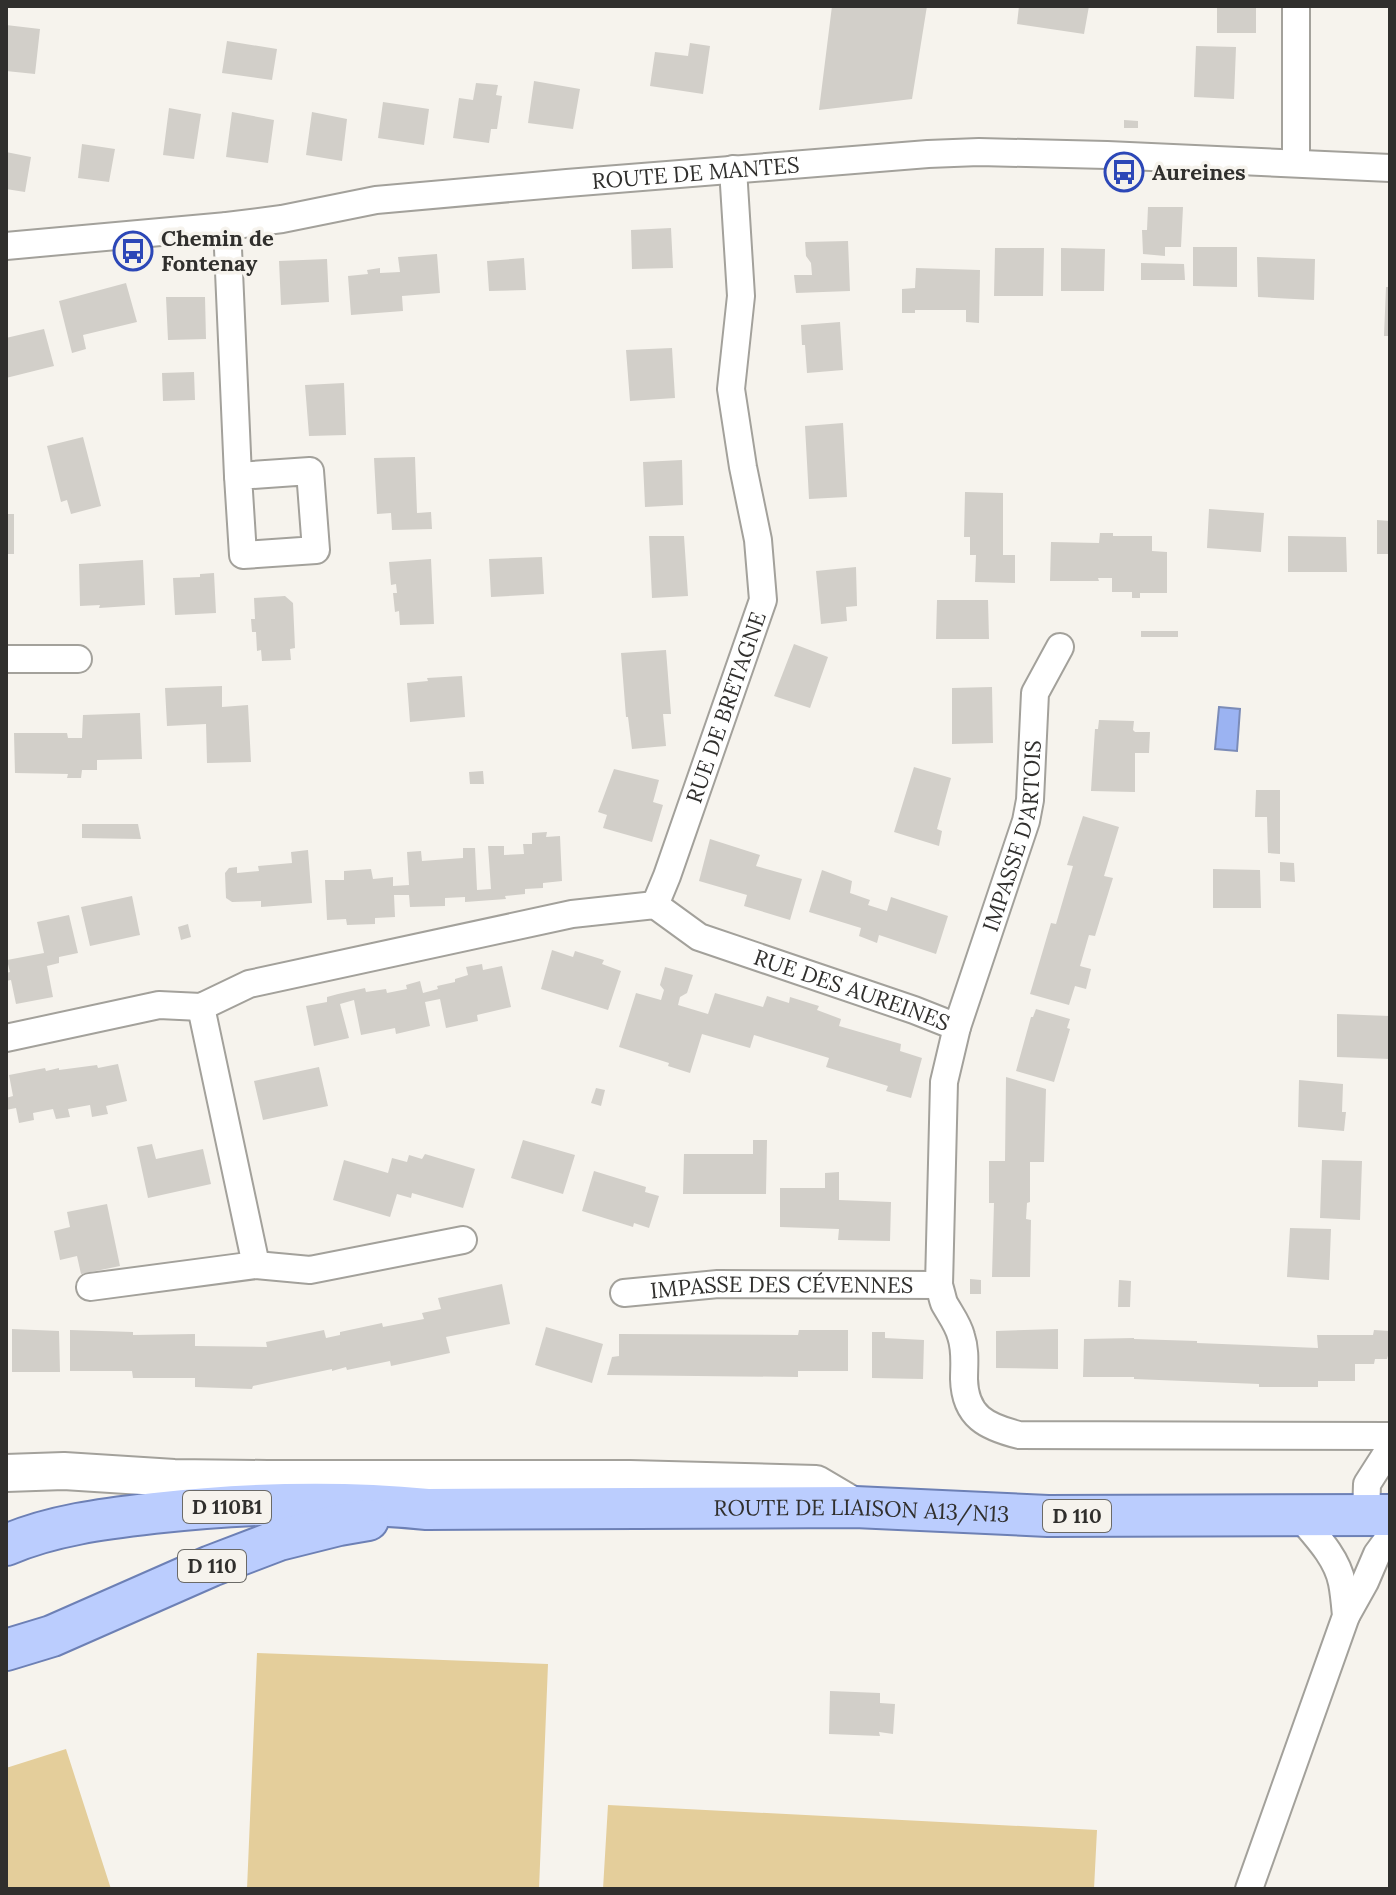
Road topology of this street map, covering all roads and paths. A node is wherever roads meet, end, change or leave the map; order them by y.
1 (1296, 6) edge
2 (1296, 162) junction
3 (1390, 168) edge
4 (733, 169) junction
5 (227, 226) junction
6 (6, 246) edge
7 (238, 476) dead end
8 (1060, 647) dead end
9 (6, 659) edge
10 (78, 659) dead end
11 (655, 905) junction
12 (201, 1007) junction
13 (957, 1027) junction
14 (6, 1038) edge
15 (463, 1240) dead end
16 (256, 1265) junction
17 (939, 1285) junction
18 (90, 1287) dead end
19 (624, 1293) dead end
20 (1390, 1436) edge
21 (1390, 1448) edge
22 (6, 1473) edge
23 (855, 1507) junction
24 (427, 1509) junction
25 (1382, 1515) edge
26 (1299, 1516) junction
27 (6, 1545) edge
28 (1346, 1616) junction
29 (6, 1650) edge
30 (1249, 1889) edge

1 - 2 street
2 - 3 street, ROUTE DE MANTES
2 - 4 street, ROUTE DE MANTES
4 - 5 street, ROUTE DE MANTES
4 - 11 street, RUE DE BRETAGNE
5 - 6 street, ROUTE DE MANTES
5 - 7 street
8 - 13 street, IMPASSE D'ARTOIS
9 - 10 street
11 - 12 street
11 - 13 street, RUE DES AUREINES
12 - 14 street
12 - 16 street
13 - 17 street, RUE DES AUREINES
15 - 16 street
16 - 18 street
17 - 19 street, IMPASSE DES CÉVENNES
17 - 20 street, RUE DES AUREINES
21 - 25 street
22 - 23 main road, D 110
23 - 24 main road, ROUTE DE LIAISON A13/N13 / D 110
23 - 26 main road, ROUTE DE LIAISON A13/N13 / D 110
24 - 27 main road, D 110B1
24 - 29 main road, D 110
25 - 26 main road, ROUTE DE LIAISON A13/N13 / D 110
25 - 28 street
26 - 28 street
28 - 30 street

